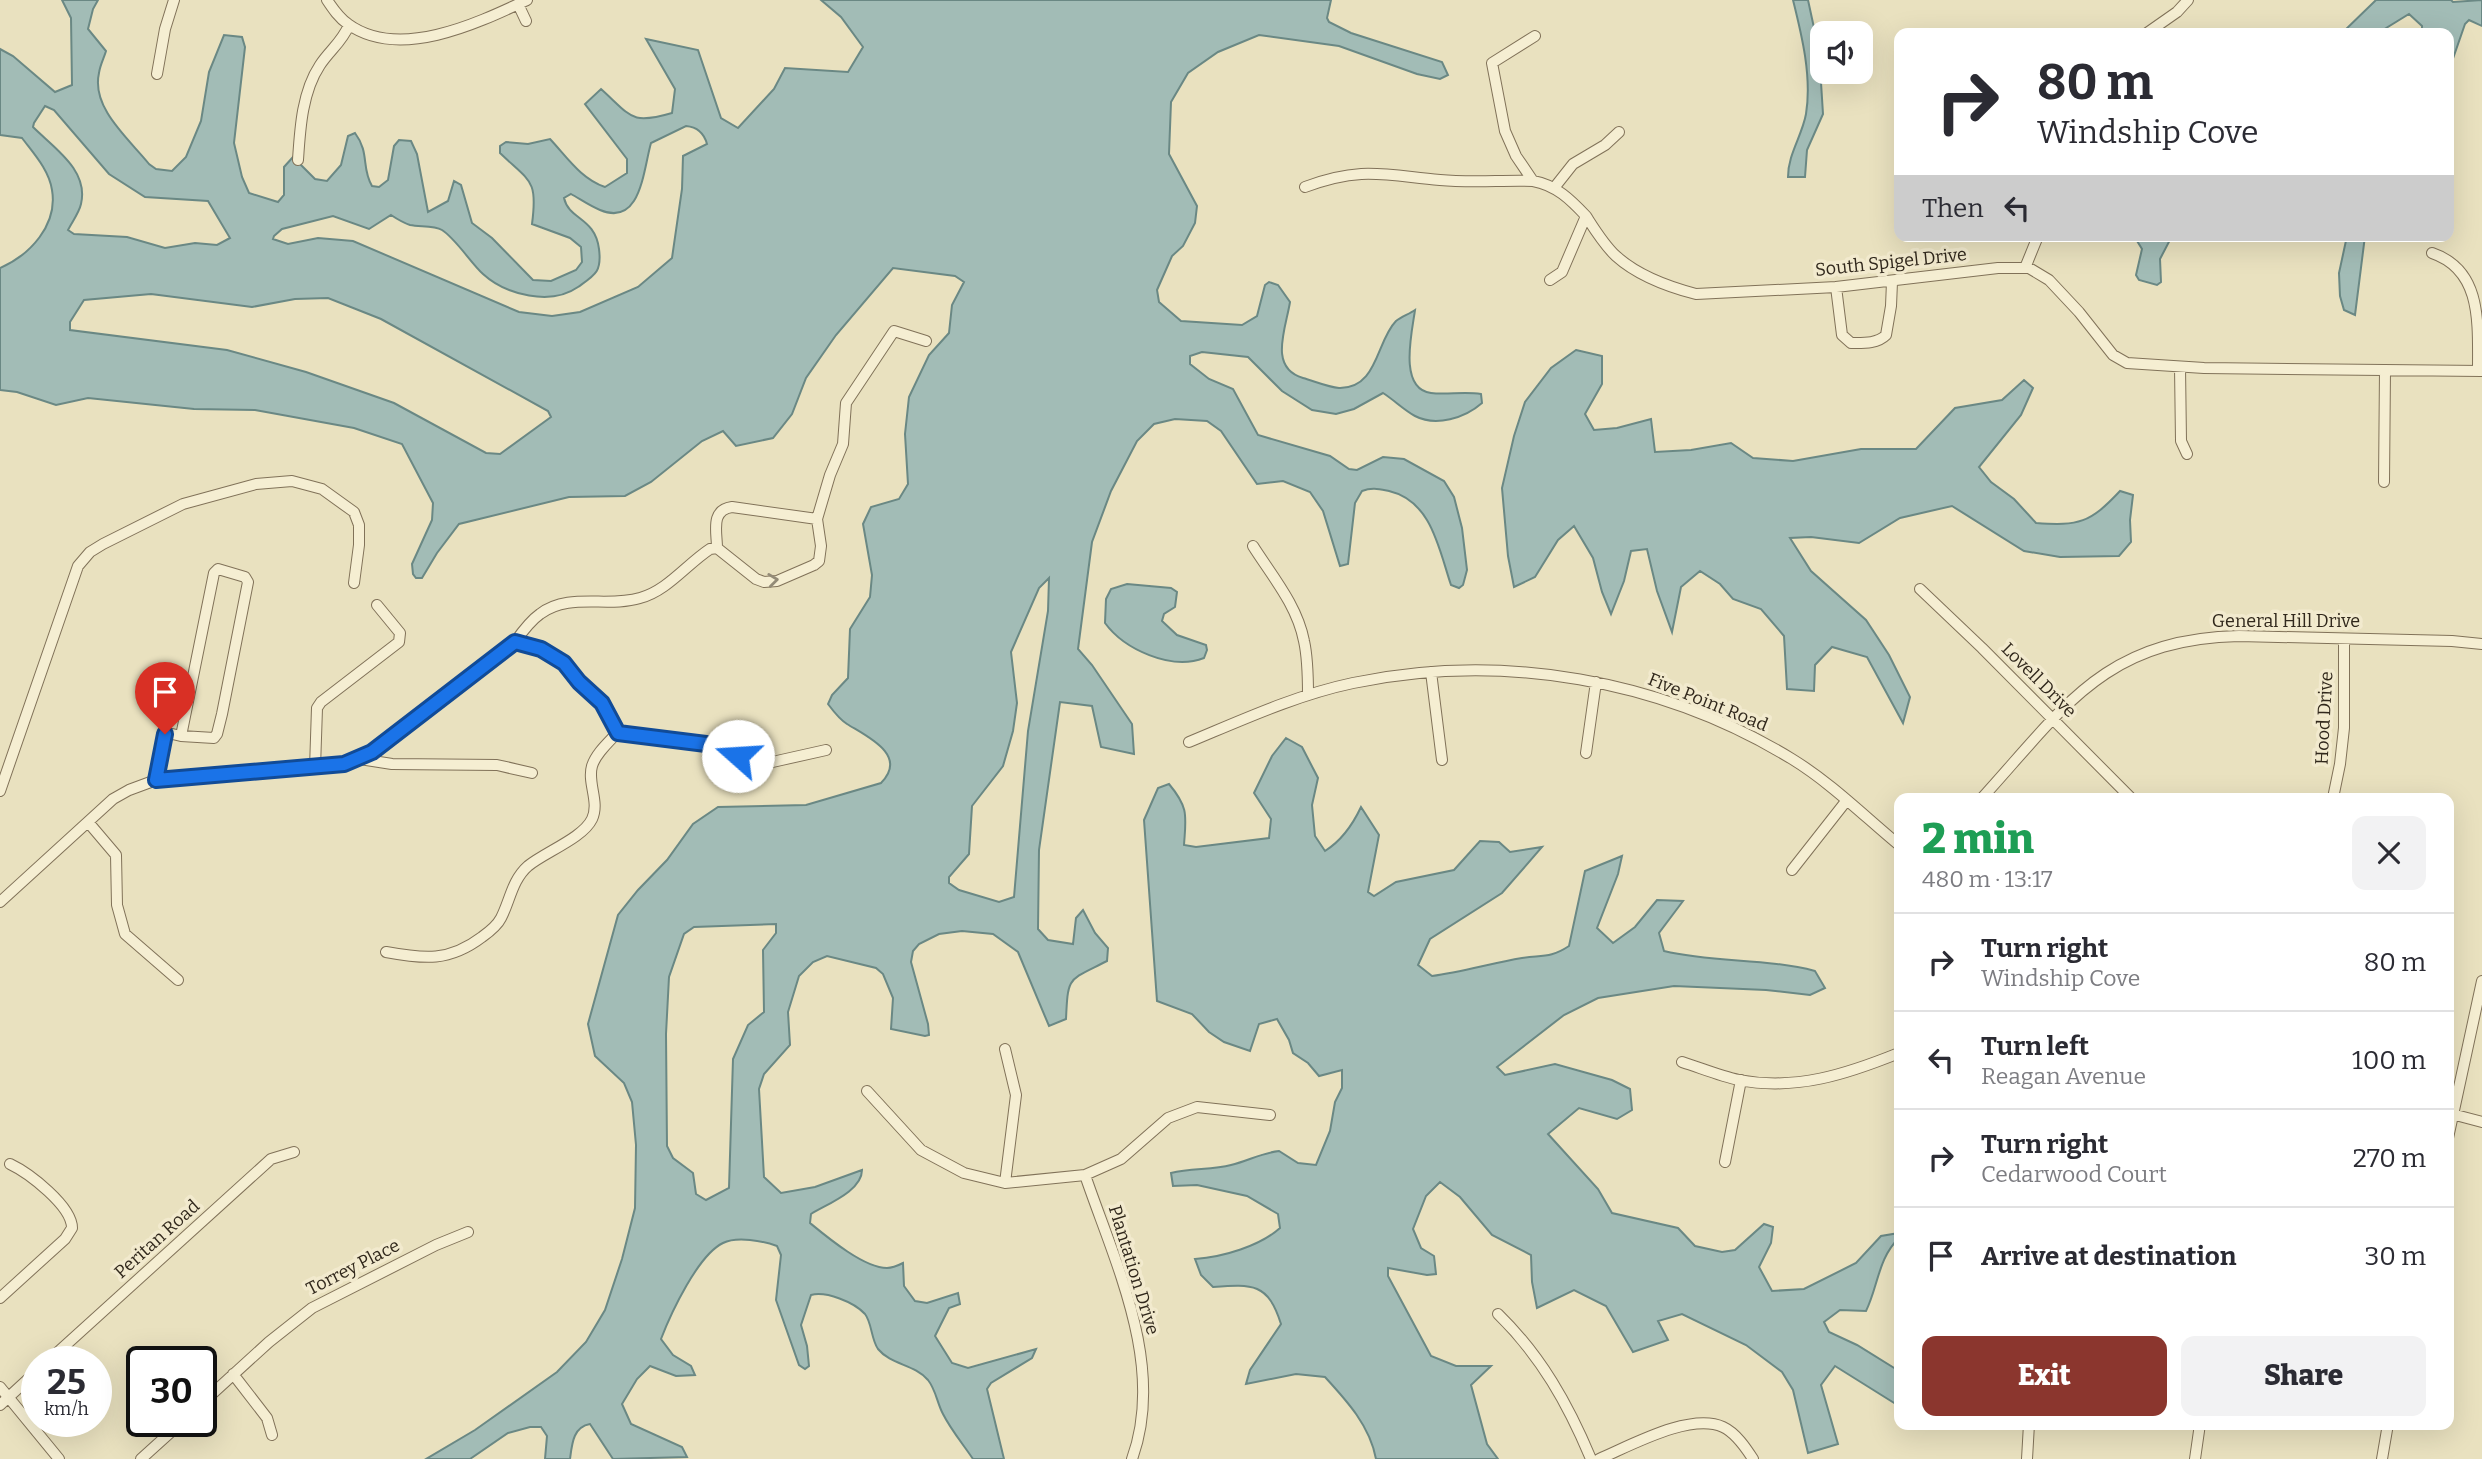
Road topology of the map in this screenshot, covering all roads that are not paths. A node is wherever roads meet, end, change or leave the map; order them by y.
1 (173, 0) edge
2 (327, 0) edge
3 (2188, 0) edge
4 (523, 2) edge
5 (526, 21) dead end
6 (349, 25) junction
7 (2154, 28) edge
8 (1535, 36) dead end
9 (157, 74) dead end
10 (1619, 132) dead end
11 (298, 160) dead end
12 (1533, 181) junction
13 (1305, 187) dead end
14 (1554, 188) junction
15 (1586, 216) junction
16 (2036, 242) edge
17 (2432, 253) dead end
18 (2025, 268) junction
19 (1550, 280) dead end
20 (1892, 282) junction
21 (1836, 287) junction
22 (926, 341) dead end
23 (2180, 367) junction
24 (2385, 370) junction
25 (2480, 371) edge
26 (2187, 454) dead end
27 (2384, 482) dead end
28 (817, 519) junction
29 (1253, 546) dead end
30 (717, 548) junction
31 (354, 583) dead end
32 (1920, 589) dead end
33 (377, 605) dead end
34 (2344, 639) junction
35 (515, 642) junction
36 (2482, 644) edge
37 (1431, 672) junction
38 (1596, 682) junction
39 (1308, 695) junction
40 (2052, 718) junction
41 (618, 733) junction
42 (181, 736) junction
43 (1189, 742) dead end
44 (826, 750) dead end
45 (1586, 753) dead end
46 (360, 759) junction
47 (1442, 760) dead end
48 (315, 768) junction
49 (532, 773) dead end
50 (156, 780) junction
51 (0, 792) edge
52 (1986, 793) edge
53 (2126, 793) edge
54 (2334, 793) edge
55 (1847, 800) junction
56 (88, 822) junction
57 (1894, 841) edge
58 (1792, 870) dead end
59 (0, 902) edge
60 (386, 952) dead end
61 (178, 980) dead end
62 (2482, 981) edge
63 (1005, 1049) dead end
64 (1894, 1056) edge
65 (1682, 1062) dead end
66 (1741, 1080) junction
67 (867, 1091) dead end
68 (2454, 1101) edge
69 (1270, 1115) dead end
70 (2454, 1115) edge
71 (2482, 1122) edge
72 (295, 1152) dead end
73 (1725, 1162) dead end
74 (10, 1164) dead end
75 (1085, 1175) junction
76 (1004, 1184) junction
77 (468, 1232) dead end
78 (0, 1298) edge
79 (1498, 1314) dead end
80 (65, 1346) edge
81 (233, 1374) junction
82 (21, 1386) edge
83 (0, 1387) edge
84 (217, 1389) edge
85 (4, 1401) edge
86 (2029, 1430) edge
87 (2199, 1430) edge
88 (2387, 1430) edge
89 (272, 1435) dead end
90 (165, 1437) edge
91 (58, 1459) edge
92 (141, 1459) edge
93 (1132, 1459) edge
94 (1591, 1459) edge
95 (1599, 1459) edge
96 (1753, 1459) edge
97 (2027, 1459) edge
98 (2195, 1459) edge
99 (2382, 1459) edge

1 - 9 street
2 - 6 street
3 - 7 street
4 - 5 street
4 - 6 street
6 - 11 street
8 - 12 street
10 - 14 street
12 - 13 street, South Spigel Drive
12 - 14 street, South Spigel Drive
14 - 15 street, South Spigel Drive
15 - 19 street
15 - 21 street, South Spigel Drive
16 - 18 street
17 - 25 street
18 - 20 street, South Spigel Drive
18 - 23 street
20 - 21 street, South Spigel Drive
20 - 21 street
22 - 28 street
23 - 24 street
23 - 26 street
24 - 25 street
24 - 27 street
28 - 30 street
30 -> 28 street
29 - 39 street
30 - 35 street
31 - 51 street
32 - 40 street, Lovell Drive
33 - 48 street
34 - 36 street, General Hill Drive
34 - 40 street, General Hill Drive
34 - 54 street, Hood Drive
35 - 41 street
35 - 46 street
37 - 38 street, Five Point Road
37 - 39 street, Five Point Road
37 - 47 street
38 - 45 street
38 - 55 street, Five Point Road
39 - 43 street, Five Point Road
40 - 52 street, General Hill Drive
40 - 53 street, Lovell Drive
41 - 44 street
41 - 60 street
42 - 42 street
42 - 50 street
46 - 48 street
46 - 49 street
48 - 50 street
50 - 56 street
55 - 57 street, Five Point Road
55 - 58 street
56 - 59 street
56 - 61 street
62 - 68 street
63 - 76 street
64 - 66 street
65 - 66 street
66 - 73 street
67 - 76 street
69 - 75 street
70 - 71 street
72 - 80 street, Peritan Road
74 - 78 street
75 - 76 street
75 - 93 street, Plantation Drive
77 - 81 street, Torrey Place
79 - 94 street
81 - 84 street, Torrey Place
81 - 89 street
82 - 85 street
83 - 85 street
85 - 91 street
86 - 97 street
87 - 98 street
88 - 99 street
90 - 92 street
95 - 96 street

